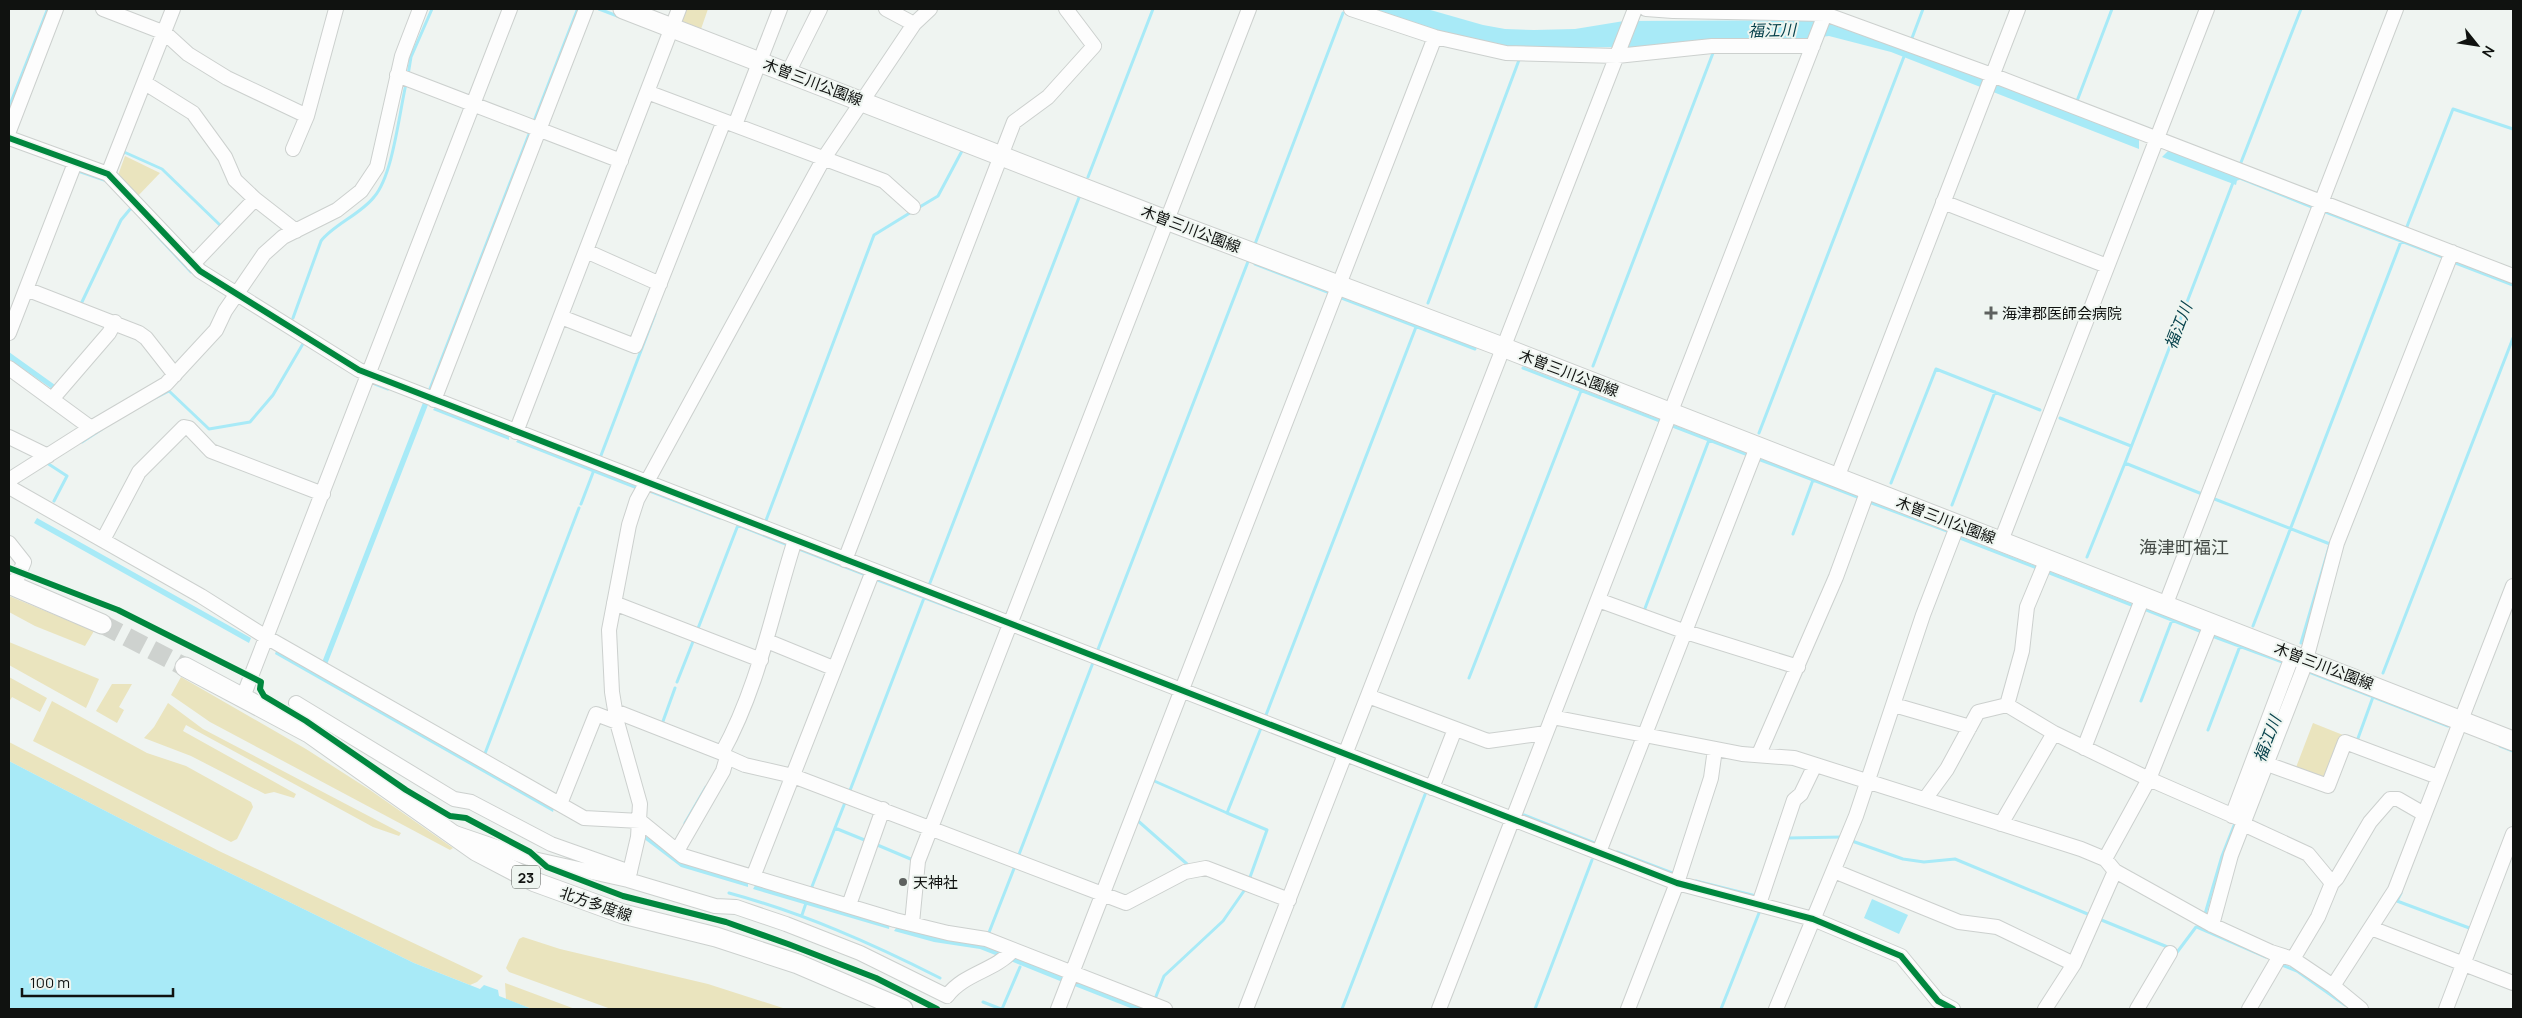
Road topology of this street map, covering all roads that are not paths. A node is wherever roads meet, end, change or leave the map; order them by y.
1 (56, 9) edge
2 (103, 9) edge
3 (173, 9) edge
4 (335, 9) edge
5 (420, 9) edge
6 (510, 9) edge
7 (586, 9) edge
8 (623, 9) edge
9 (679, 9) edge
10 (780, 9) edge
11 (820, 9) edge
12 (886, 9) edge
13 (930, 9) edge
14 (1066, 9) edge
15 (1249, 9) edge
16 (1351, 9) edge
17 (1646, 9) edge
18 (2018, 9) edge
19 (2207, 9) edge
20 (2396, 9) edge
21 (1634, 13) edge
22 (1825, 14) edge
23 (914, 24) junction
24 (672, 27) junction
25 (164, 33) junction
26 (1435, 37) junction
27 (1814, 44) junction
28 (1617, 54) junction
29 (760, 62) junction
30 (788, 73) junction
31 (397, 75) junction
32 (1990, 81) junction
33 (145, 83) junction
34 (647, 92) junction
35 (862, 101) junction
36 (473, 104) junction
37 (307, 116) junction
38 (729, 123) junction
39 (535, 128) junction
40 (9, 131) edge
41 (9, 138) edge
42 (2156, 138) junction
43 (293, 149) dead end
44 (1001, 156) junction
45 (824, 158) junction
46 (621, 161) junction
47 (75, 163) junction
48 (108, 174) junction
49 (254, 199) junction
50 (2321, 201) junction
51 (1943, 202) junction
52 (913, 208) dead end
53 (1166, 220) junction
54 (296, 231) junction
55 (586, 251) junction
56 (2452, 252) junction
57 (193, 264) junction
58 (2107, 266) junction
59 (2513, 276) edge
60 (660, 284) junction
61 (1339, 285) junction
62 (26, 289) junction
63 (236, 294) junction
64 (560, 317) junction
65 (115, 322) junction
66 (9, 333) edge
67 (1505, 348) junction
68 (9, 368) edge
69 (369, 374) junction
70 (175, 375) junction
71 (53, 398) junction
72 (429, 398) junction
73 (1670, 413) junction
74 (91, 428) junction
75 (516, 432) junction
76 (9, 438) edge
77 (1757, 447) junction
78 (48, 456) junction
79 (1836, 478) junction
80 (9, 480) edge
81 (646, 483) junction
82 (9, 487) edge
83 (1868, 490) junction
84 (323, 494) junction
85 (1958, 524) junction
86 (102, 540) junction
87 (795, 540) junction
88 (2001, 541) junction
89 (9, 543) edge
90 (2047, 559) junction
91 (845, 560) junction
92 (873, 571) junction
93 (11, 585) edge
94 (2513, 586) edge
95 (2143, 597) junction
96 (1598, 600) junction
97 (614, 603) junction
98 (2165, 606) junction
99 (1009, 623) junction
100 (102, 624) tunnel mouth
101 (2211, 624) junction
102 (1686, 632) junction
103 (266, 637) junction
104 (767, 641) junction
105 (2300, 656) junction
106 (761, 660) junction
107 (1798, 666) junction
108 (185, 667) tunnel mouth
109 (833, 668) junction
110 (1182, 690) junction
111 (1368, 696) junction
112 (243, 697) junction
113 (296, 703) dead end
114 (1894, 705) junction
115 (2007, 705) junction
116 (616, 717) junction
117 (1552, 717) junction
118 (2461, 720) junction
119 (1970, 728) junction
120 (1455, 729) junction
121 (1546, 733) junction
122 (2054, 733) junction
123 (1645, 736) junction
124 (2513, 741) edge
125 (2084, 748) junction
126 (1715, 749) junction
127 (1760, 754) junction
128 (725, 755) junction
129 (1345, 755) junction
130 (2267, 764) junction
131 (1815, 765) junction
132 (793, 776) junction
133 (2438, 778) junction
134 (2149, 779) junction
135 (1869, 782) junction
136 (1432, 788) junction
137 (1925, 799) junction
138 (560, 804) junction
139 (883, 810) junction
140 (2424, 814) junction
141 (1512, 819) junction
142 (640, 821) junction
143 (2240, 821) junction
144 (2001, 824) junction
145 (931, 827) junction
146 (444, 830) junction
147 (2513, 834) edge
148 (677, 851) junction
149 (1599, 852) junction
150 (2105, 859) junction
151 (1834, 871) junction
152 (2115, 871) junction
153 (629, 876) junction
154 (753, 877) junction
155 (1677, 883) junction
156 (2332, 883) junction
157 (1103, 895) junction
158 (1289, 900) junction
159 (849, 904) junction
160 (1758, 904) junction
161 (1813, 920) junction
162 (912, 923) junction
163 (2212, 926) junction
164 (2371, 928) junction
165 (1013, 950) junction
166 (2170, 953) dead end
167 (2287, 957) junction
168 (2074, 964) junction
169 (2463, 964) junction
170 (1072, 973) junction
171 (2513, 983) edge
172 (2333, 986) junction
173 (2353, 1007) edge
174 (903, 1009) edge
175 (1058, 1009) edge
176 (1164, 1009) edge
177 (1246, 1009) edge
178 (1439, 1009) edge
179 (1628, 1009) edge
180 (1776, 1009) edge
181 (1953, 1009) edge
182 (2045, 1009) edge
183 (2137, 1009) edge
184 (2249, 1009) edge
185 (2446, 1009) edge

1 - 40 street
2 - 25 street
3 - 25 street
4 - 37 street
5 - 31 street
6 - 36 street
7 - 39 street
8 - 24 main road, 木曽三川公園線
9 - 24 street
10 - 29 street
11 - 30 street
12 - 23 street
13 - 23 street
14 - 44 street
15 - 53 street
16 - 26 street
17 - 22 street
18 - 32 street
19 - 42 street
20 - 50 street
21 - 28 street
22 - 27 street
22 - 32 street
23 - 35 street
24 - 29 main road, 木曽三川公園線
24 - 34 street
25 - 33 street
25 - 37 street
26 - 28 street
26 - 61 street
27 - 28 street
27 - 73 street
28 - 67 street
29 - 30 main road, 木曽三川公園線
29 - 38 street
30 - 35 main road, 木曽三川公園線
31 - 36 street
31 - 54 street
32 - 42 street
32 - 51 street
33 - 48 street
33 - 49 street
34 - 38 street
34 - 46 street
35 - 44 main road, 木曽三川公園線
35 - 45 street
36 - 39 street
36 - 69 street
37 - 43 street
38 - 45 street
38 - 60 street
39 - 46 street
39 - 72 street
41 - 47 street
42 - 50 street
42 - 58 street
44 - 53 main road, 木曽三川公園線
44 - 91 street
45 - 52 street
45 - 81 street
46 - 55 street
47 - 48 street
47 - 62 street
48 - 57 street
49 - 54 street
49 - 57 street
50 - 56 street
50 - 98 street
51 - 58 street
51 - 79 street
53 - 61 main road, 木曽三川公園線
53 - 99 street
54 - 63 street
55 - 60 street
55 - 64 street
56 - 59 street
56 - 105 street
57 - 63 street
58 - 88 street
60 - 64 street
61 - 67 main road, 木曽三川公園線
61 - 110 street
62 - 65 street
62 - 66 street
63 - 69 street
63 - 70 street
64 - 75 street
65 - 70 street
65 - 71 street
67 - 73 main road, 木曽三川公園線
67 - 111 street
68 - 71 street
69 - 72 street
69 - 84 street
70 - 74 street
71 - 74 street
72 - 75 street
73 - 77 main road, 木曽三川公園線
73 - 96 street
74 - 78 street
75 - 81 street
76 - 78 street
77 - 79 main road, 木曽三川公園線
77 - 102 street
78 - 80 street
79 - 83 main road, 木曽三川公園線
81 - 87 street
81 - 97 street
82 - 86 street
83 - 85 main road, 木曽三川公園線
83 - 107 street
84 - 86 street
84 - 103 street
85 - 88 main road, 木曽三川公園線
85 - 114 street
86 - 103 street
87 - 91 street
87 - 104 street
88 - 90 main road, 木曽三川公園線
89 - 93 street
90 - 95 main road, 木曽三川公園線
90 - 115 street
91 - 92 street
92 - 99 street
92 - 109 street
93 - 100 main road
94 - 118 street
95 - 98 main road, 木曽三川公園線
95 - 125 street
96 - 102 street
96 - 117 street
97 - 106 street
97 - 116 street
98 - 101 main road, 木曽三川公園線
99 - 110 street
99 - 145 street
101 - 105 main road, 木曽三川公園線
101 - 134 street
102 - 107 street
102 - 123 street
103 - 112 street
103 - 138 street
104 - 106 street
104 - 109 street
105 - 118 main road, 木曽三川公園線
105 - 130 street
105 - 143 street
106 - 128 street
107 - 127 street
108 - 112 main road, 北方多度線 / 23
109 - 132 street
110 - 129 street
110 - 157 street
111 - 120 street
111 - 129 street
112 - 146 main road, 北方多度線 / 23
113 - 153 street
114 - 119 street
114 - 135 street
115 - 119 street
115 - 122 street
116 - 128 street
116 - 138 street
116 - 142 street
117 - 121 street
117 - 123 street
118 - 124 main road, 木曽三川公園線
118 - 133 street
119 - 137 street
120 - 121 street
120 - 136 street
121 - 141 street
122 - 125 street
122 - 144 street
123 - 126 street
123 - 149 street
125 - 134 street
126 - 127 street
126 - 155 street
127 - 131 street
128 - 132 street
128 - 148 street
129 - 136 street
129 - 158 street
130 - 133 street
130 - 143 street
131 - 135 street
131 - 160 street
132 - 139 street
132 - 154 street
133 - 140 street
134 - 143 street
134 - 150 street
135 - 137 street
135 - 151 street
136 - 141 street
137 - 144 street
138 - 142 street
139 - 145 street
139 - 159 street
140 - 156 street
140 - 164 street
141 - 149 street
141 - 178 street
142 - 148 street
142 - 153 street
143 - 156 street
143 - 163 street
144 - 150 street
145 - 157 street
145 - 162 street
146 - 153 street
146 - 174 main road, 北方多度線 / 23
147 - 169 street
148 - 154 street
149 - 155 street
150 - 152 street
151 - 161 street
151 - 168 street
152 - 163 street
152 - 168 street
153 - 165 street
154 - 159 street
155 - 160 street
155 - 179 street
156 - 167 street
157 - 158 street
157 - 170 street
158 - 177 street
159 - 162 street
160 - 161 street
161 - 180 street
161 - 181 street
162 - 165 street
163 - 167 street
164 - 169 street
164 - 172 street
165 - 170 street
166 - 183 street
167 - 172 street
167 - 184 street
168 - 182 street
169 - 171 street
169 - 185 street
170 - 175 street
170 - 176 street
172 - 173 street

